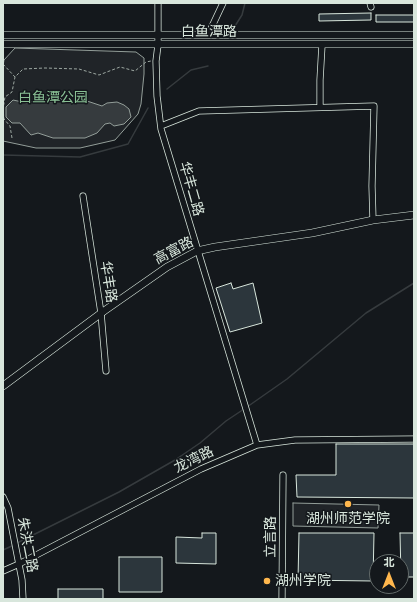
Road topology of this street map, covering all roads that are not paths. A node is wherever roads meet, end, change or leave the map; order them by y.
1 (158, 3) edge
2 (223, 3) edge
3 (3, 35) edge
4 (158, 35) junction
5 (208, 35) junction
6 (414, 35) edge
7 (3, 44) edge
8 (414, 44) edge
9 (158, 45) junction
10 (322, 45) junction
11 (320, 107) junction
12 (161, 126) junction
13 (83, 196) dead end
14 (414, 215) edge
15 (373, 220) junction
16 (197, 251) junction
17 (101, 313) junction
18 (106, 371) dead end
19 (3, 386) edge
20 (414, 439) edge
21 (257, 445) junction
22 (283, 475) dead end
23 (3, 497) edge
24 (19, 564) junction
25 (3, 571) edge
26 (23, 599) edge
27 (282, 599) edge

1 - 4 street, 华丰二路
2 - 5 street
3 - 4 main road, 白鱼潭路
4 - 5 main road, 白鱼潭路
4 - 9 street, 华丰二路
5 - 6 main road, 白鱼潭路
7 - 9 main road, 白鱼潭路
8 - 10 main road, 白鱼潭路
9 - 10 main road, 白鱼潭路
9 - 12 street, 华丰二路
10 - 11 street
11 - 12 street
11 - 15 street
12 - 16 street, 华丰二路
13 - 17 street, 华丰路
14 - 15 main road, 高富路
15 - 16 main road, 高富路
16 - 17 main road, 高富路
16 - 21 street, 华丰二路
17 - 18 street, 华丰路
17 - 19 main road, 高富路
20 - 21 street, 龙湾路
21 - 24 street, 龙湾路
22 - 27 street, 立言路
23 - 24 street, 朱洪二路
24 - 25 street, 龙湾路
24 - 26 street, 朱洪二路

